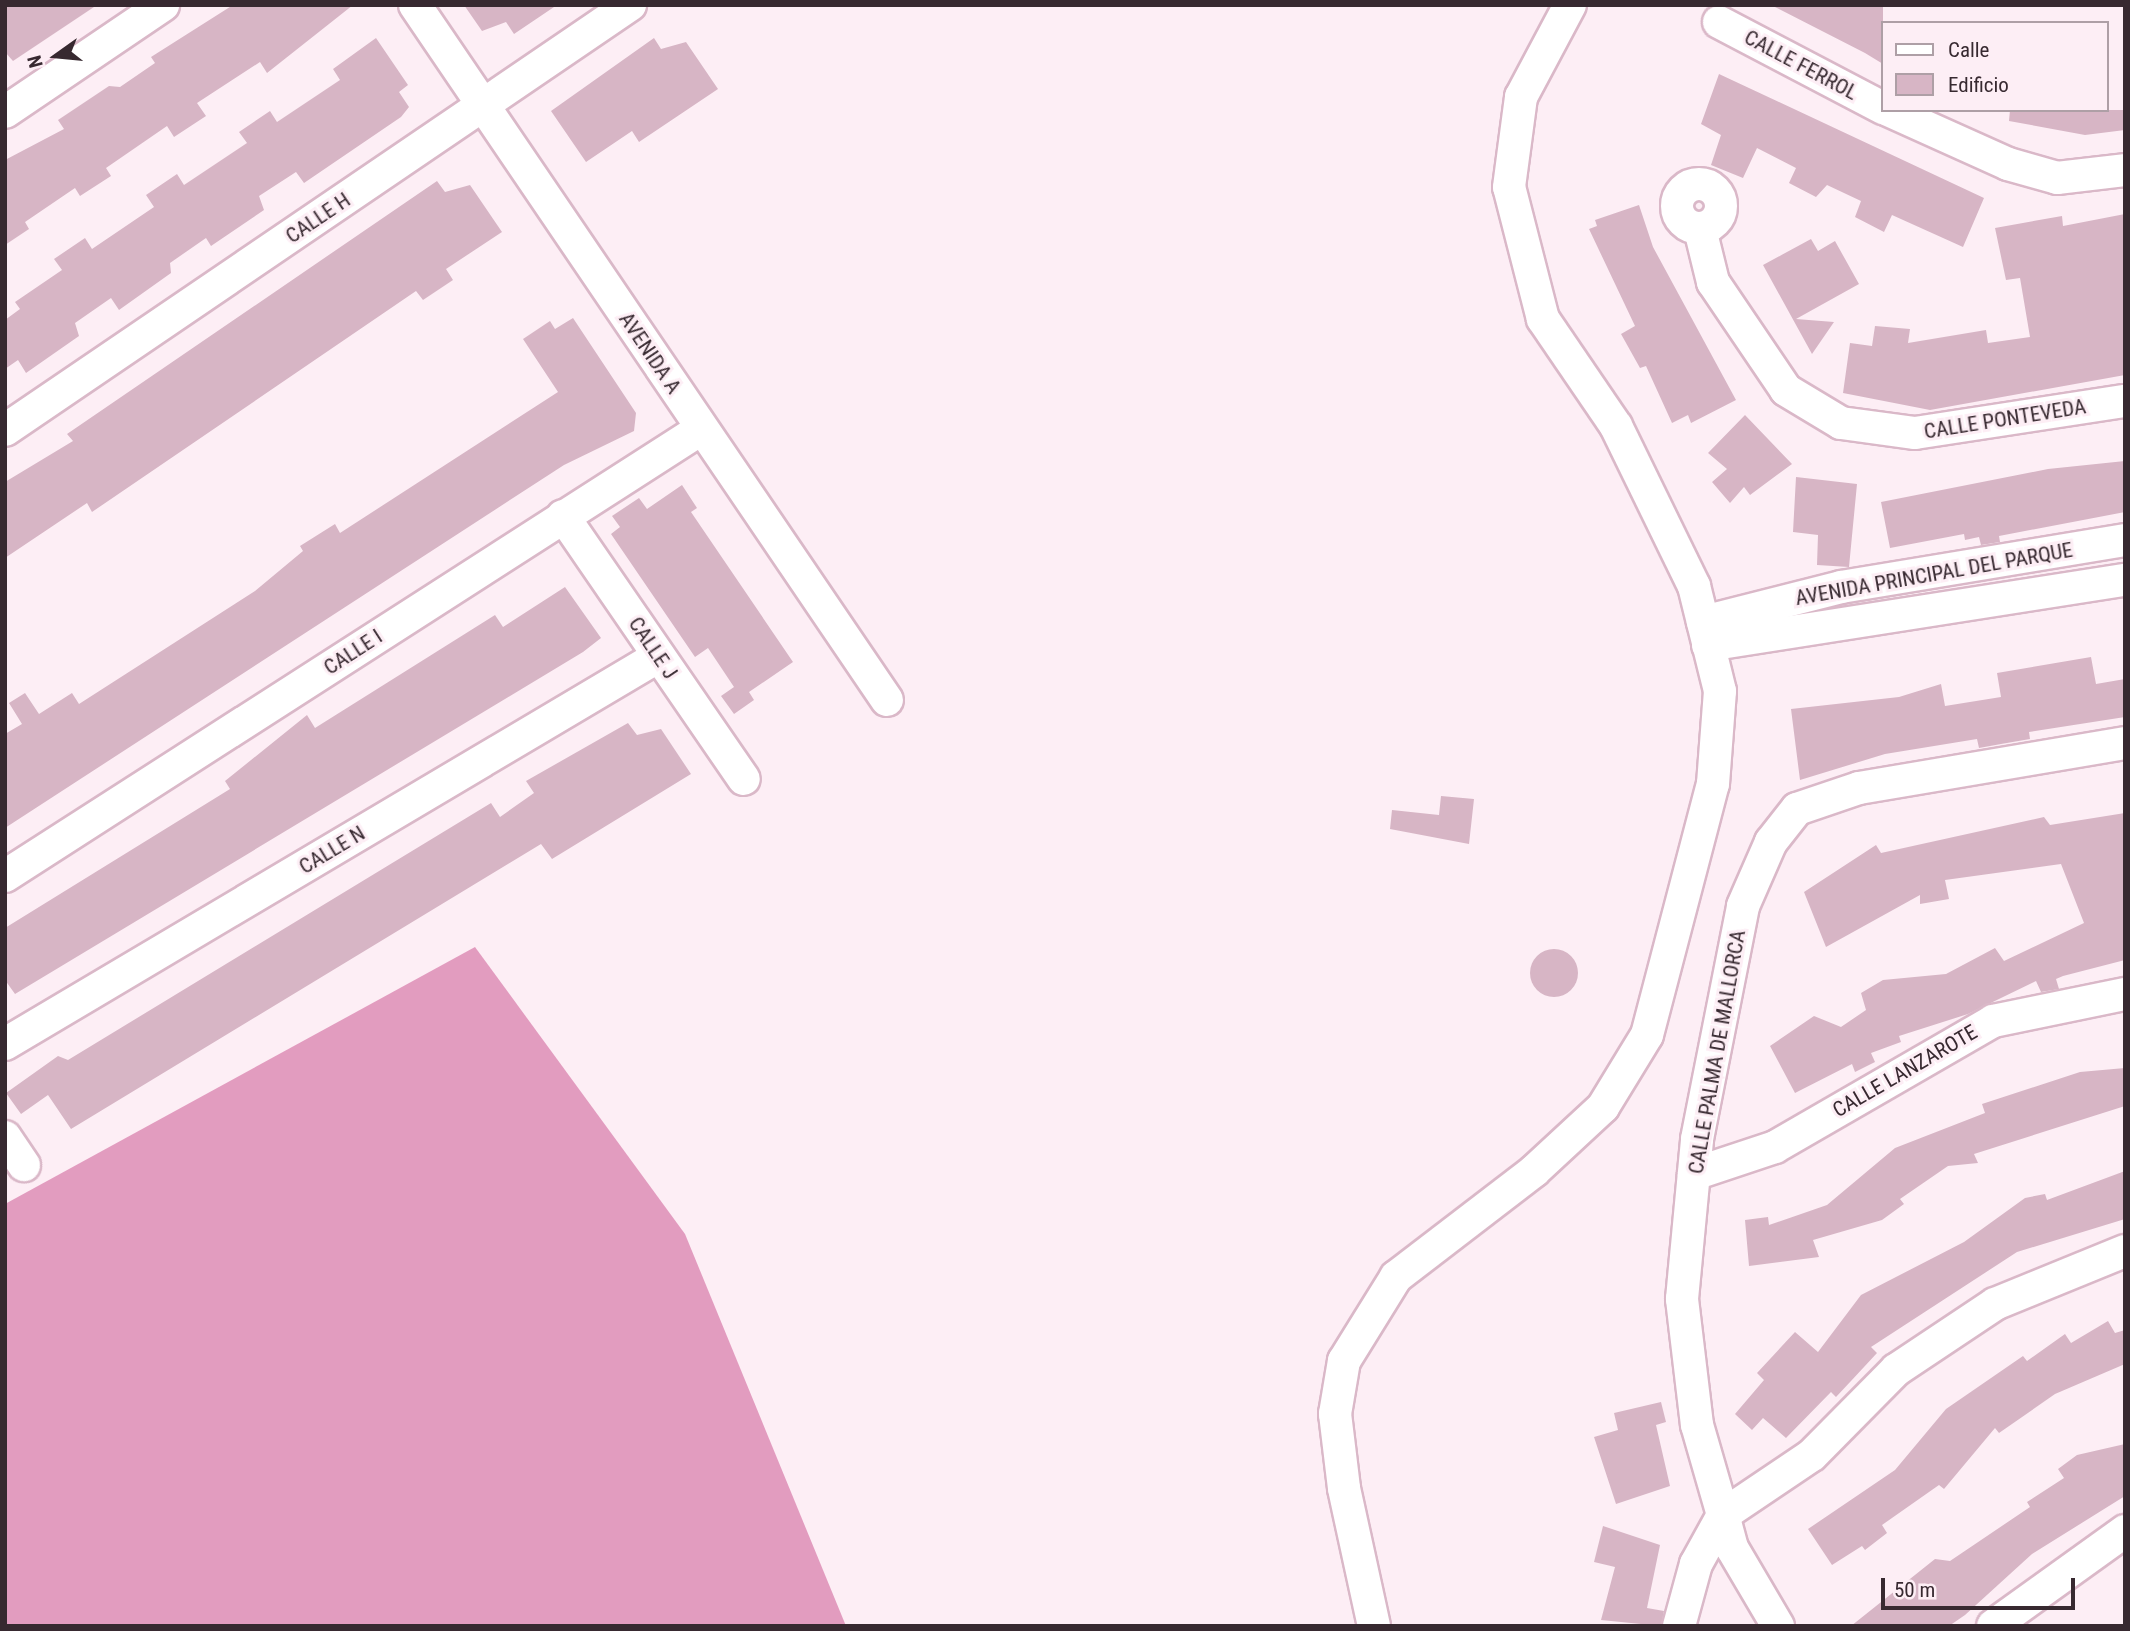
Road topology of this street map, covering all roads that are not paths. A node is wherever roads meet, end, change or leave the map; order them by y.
1 (163, 5) edge
2 (415, 5) edge
3 (630, 5) edge
4 (1570, 5) edge
5 (1719, 22) dead end
6 (483, 105) junction
7 (1882, 106) edge
8 (5, 112) edge
9 (1892, 112) edge
10 (2125, 170) edge
11 (1700, 229) dead end
12 (2125, 401) edge
13 (701, 429) junction
14 (5, 430) edge
15 (563, 516) junction
16 (2125, 540) edge
17 (2125, 580) edge
18 (1706, 633) junction
19 (659, 656) junction
20 (887, 700) dead end
21 (2125, 743) edge
22 (744, 779) dead end
23 (5, 876) edge
24 (2125, 994) edge
25 (5, 1044) edge
26 (5, 1137) edge
27 (24, 1166) dead end
28 (1694, 1174) junction
29 (2125, 1251) edge
30 (1723, 1515) junction
31 (2125, 1531) edge
32 (1374, 1626) edge
33 (1679, 1626) edge
34 (1778, 1626) edge
35 (1993, 1626) edge

1 - 8 street
2 - 6 street, AVENIDA A
3 - 6 street, CALLE H
4 - 18 street
5 - 7 street, CALLE FERROL
6 - 13 street, AVENIDA A
6 - 14 street, CALLE H
9 - 10 street
11 - 12 street, CALLE PONTEVEDA
13 - 15 street, CALLE I
13 - 20 street, AVENIDA A
15 - 19 street, CALLE J
15 - 23 street, CALLE I
16 - 18 street, AVENIDA PRINCIPAL DEL PARQUE
17 - 18 street, AVENIDA PRINCIPAL DEL PARQUE
18 - 32 street
19 - 22 street, CALLE J
19 - 25 street, CALLE N
21 - 28 street, CALLE PALMA DE MALLORCA
24 - 28 street, CALLE LANZAROTE
26 - 27 street
28 - 30 street, CALLE PALMA DE MALLORCA
29 - 30 street
30 - 33 street
30 - 34 street, CALLE PALMA DE MALLORCA
31 - 35 street

